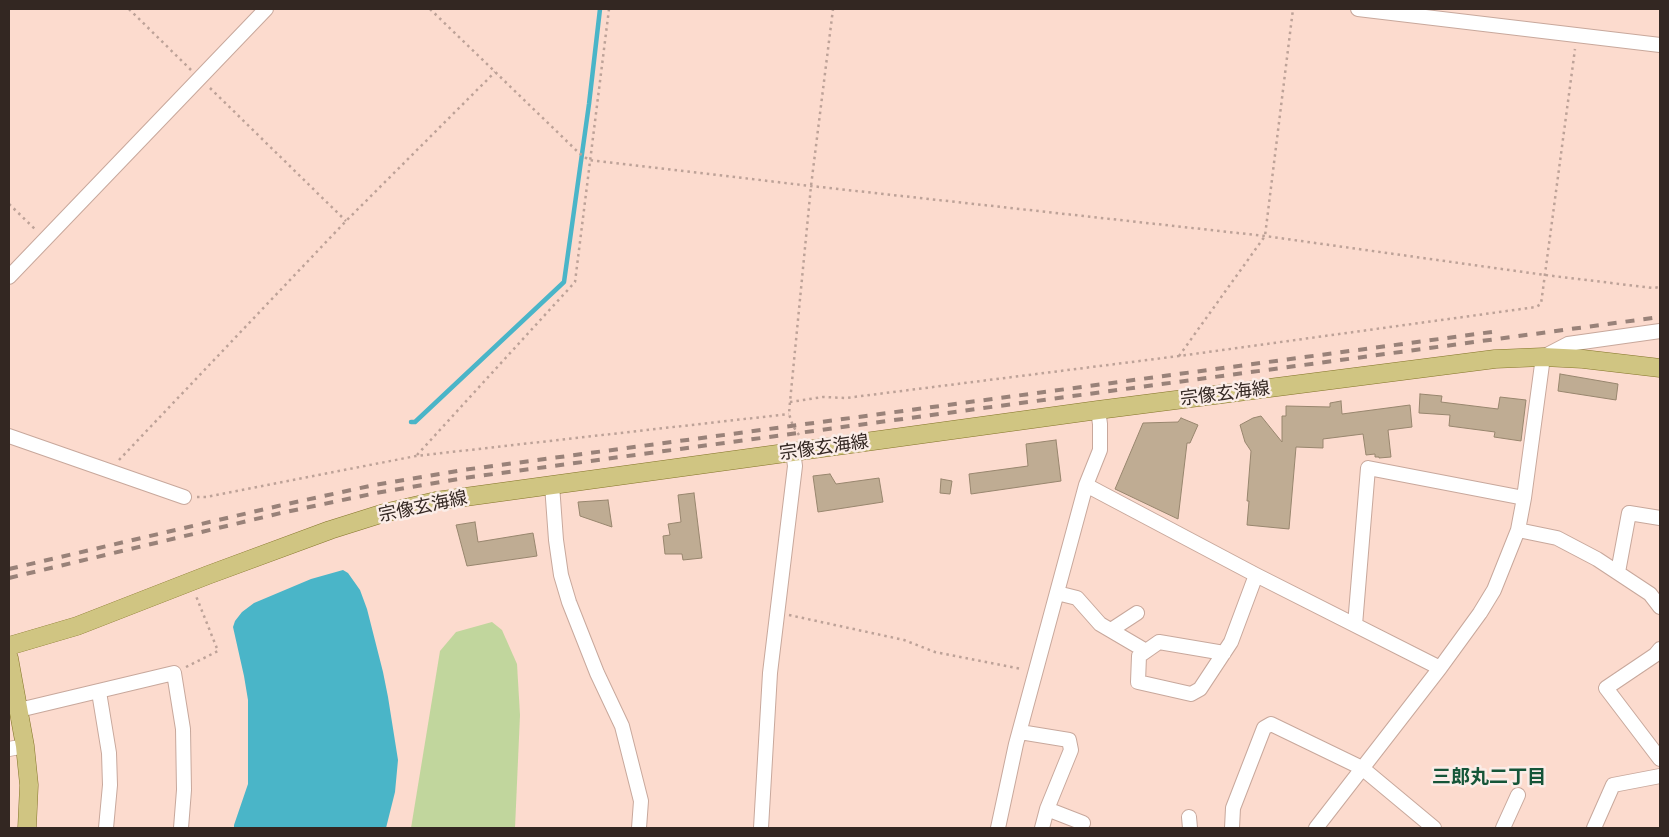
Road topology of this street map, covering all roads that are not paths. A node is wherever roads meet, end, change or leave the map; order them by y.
1 (266, 9) edge
2 (1358, 9) edge
3 (1660, 45) edge
4 (9, 277) edge
5 (1660, 331) edge
6 (1543, 358) junction
7 (1660, 368) edge
8 (1098, 410) junction
9 (9, 436) edge
10 (799, 451) junction
11 (552, 485) junction
12 (1086, 485) junction
13 (184, 496) road end
14 (1524, 498) junction
15 (1660, 518) edge
16 (1518, 530) junction
17 (1618, 572) junction
18 (1256, 575) junction
19 (1058, 593) junction
20 (1660, 606) edge
21 (1137, 613) dead end
22 (1355, 625) junction
23 (1110, 630) junction
24 (9, 646) edge
25 (1660, 649) edge
26 (1146, 651) junction
27 (1224, 653) junction
28 (9, 658) edge
29 (1440, 668) junction
30 (99, 692) junction
31 (19, 710) junction
32 (1020, 732) junction
33 (17, 747) edge
34 (1660, 759) edge
35 (1362, 768) junction
36 (1660, 776) edge
37 (1518, 794) dead end
38 (1047, 809) junction
39 (1083, 823) dead end
40 (1419, 823) edge
41 (27, 828) edge
42 (106, 828) edge
43 (180, 828) edge
44 (639, 828) edge
45 (761, 828) edge
46 (998, 828) edge
47 (1042, 828) edge
48 (1232, 828) edge
49 (1316, 828) edge
50 (1434, 828) edge
51 (1503, 828) edge
52 (1594, 828) edge

1 - 4 street
2 - 3 street
5 - 6 street
6 - 7 main road, 宗像玄海線
6 - 8 main road, 宗像玄海線
6 - 14 street
8 - 10 main road, 宗像玄海線
8 - 12 street
9 - 13 street
10 - 11 main road, 宗像玄海線
10 - 45 street
11 - 24 main road, 宗像玄海線
11 - 44 street
12 - 18 street
12 - 19 street
14 - 16 street
14 - 22 street
15 - 17 street
16 - 17 street
16 - 29 street
17 - 20 street
18 - 22 street
18 - 27 street
19 - 23 street
19 - 32 street
21 - 23 street
22 - 29 street
23 - 26 street
25 - 34 street
26 - 27 street
26 - 27 street
28 - 31 main road
29 - 35 street
30 - 31 street
30 - 42 street
30 - 43 street
31 - 33 main road
32 - 38 street
32 - 46 street
33 - 41 main road
35 - 40 street
35 - 48 street
35 - 49 street
36 - 52 street
37 - 51 street
38 - 39 street
38 - 47 street
40 - 50 street

